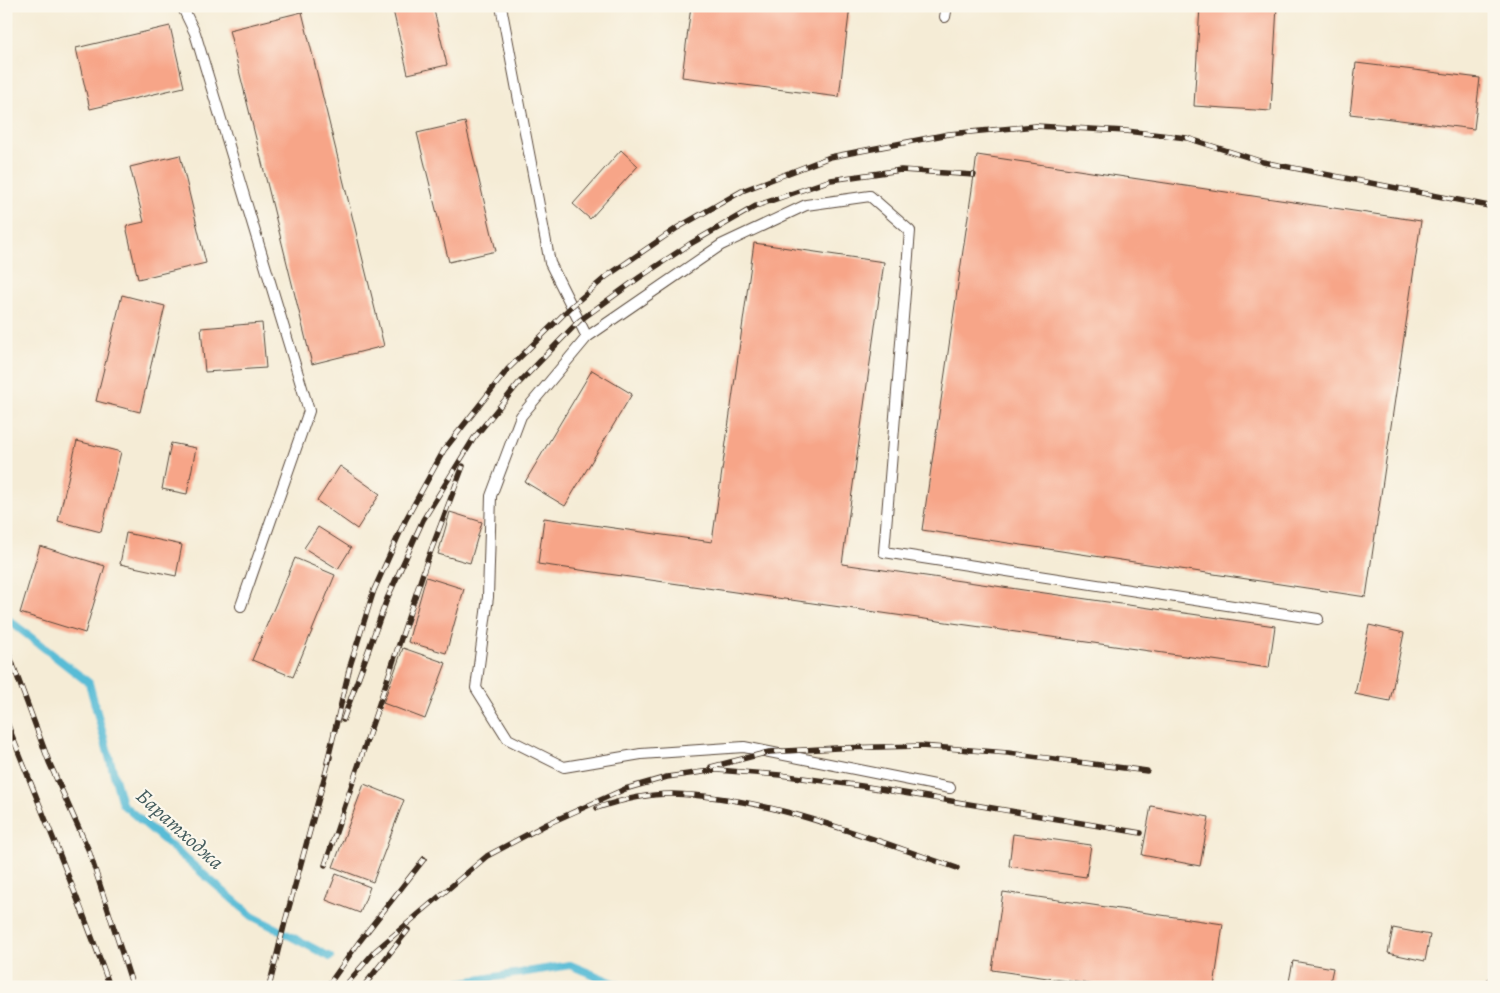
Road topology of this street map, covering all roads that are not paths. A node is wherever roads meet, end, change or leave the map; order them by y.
1 (182, 6) edge
2 (501, 6) edge
3 (947, 6) edge
4 (945, 17) dead end
5 (587, 337) junction
6 (241, 606) dead end
7 (1318, 619) dead end
8 (950, 788) dead end
9 (1494, 980) edge
10 (1489, 987) edge

1 - 6 lane
2 - 5 lane
3 - 4 lane
5 - 7 lane
5 - 8 lane
9 - 10 lane

